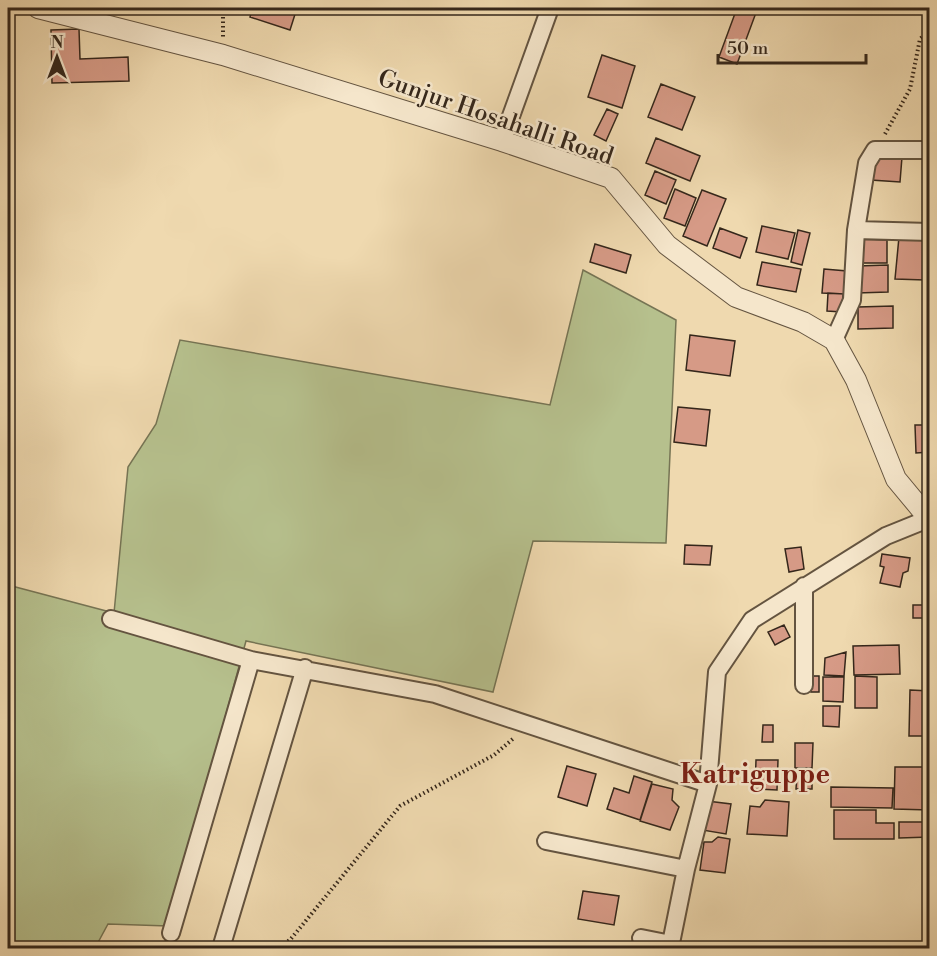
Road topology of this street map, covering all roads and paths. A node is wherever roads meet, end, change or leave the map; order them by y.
1 (38, 8) edge
2 (223, 8) edge
3 (550, 8) edge
4 (930, 30) edge
5 (223, 55) junction
6 (502, 141) junction
7 (875, 150) junction
8 (930, 150) edge
9 (856, 230) junction
10 (930, 232) edge
11 (834, 340) junction
12 (929, 520) edge
13 (804, 586) junction
14 (111, 619) dead end
15 (251, 660) junction
16 (304, 668) junction
17 (804, 685) dead end
18 (530, 726) junction
19 (708, 784) junction
20 (546, 841) dead end
21 (686, 869) junction
22 (171, 933) dead end
23 (641, 938) dead end
24 (671, 946) edge
25 (221, 948) edge
26 (276, 948) edge

1 - 5 street, Gunjur Hosahalli Road
2 - 5 path
3 - 6 street
4 - 7 path
5 - 6 street, Gunjur Hosahalli Road
6 - 11 street, Gunjur Hosahalli Road
7 - 8 street
7 - 9 street
9 - 10 street
9 - 11 street
11 - 12 street
12 - 13 street
13 - 17 street
13 - 19 street
14 - 15 street
15 - 16 street
15 - 22 street
16 - 18 street
16 - 25 street
18 - 19 street
18 - 26 path
19 - 21 street
20 - 21 street
21 - 24 street
23 - 24 street

